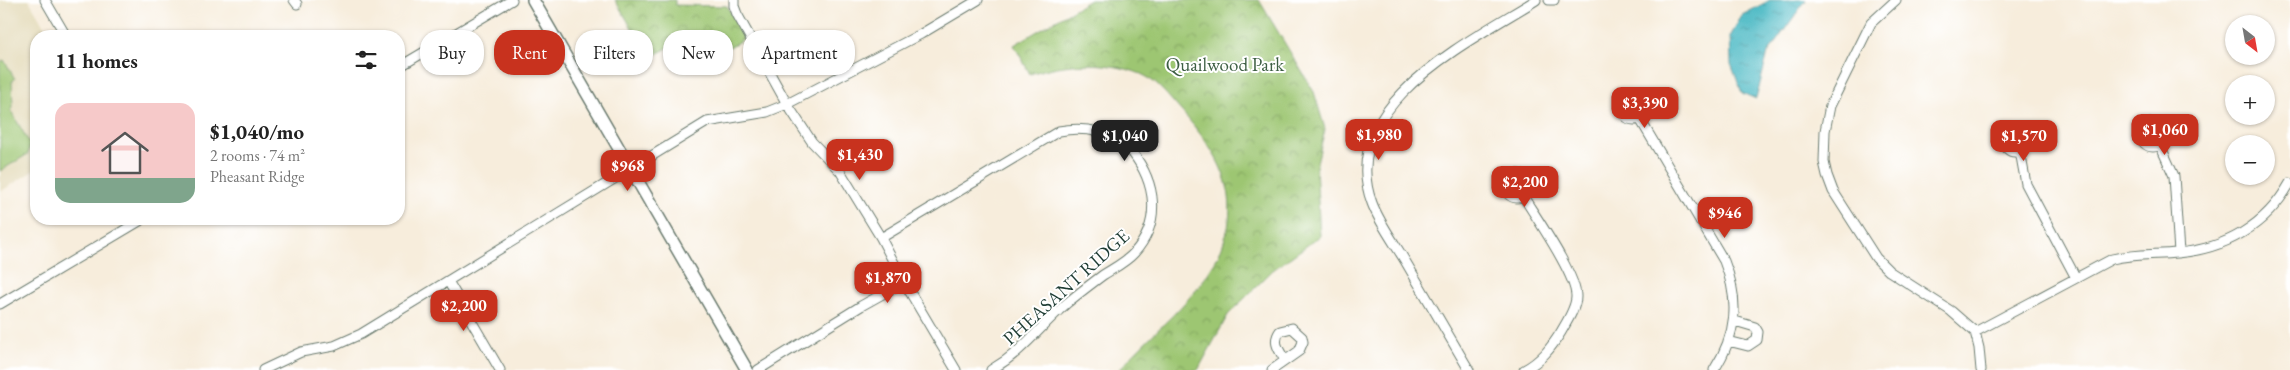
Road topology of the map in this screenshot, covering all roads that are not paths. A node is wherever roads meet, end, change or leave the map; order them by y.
1 (45, 0) edge
2 (512, 0) edge
3 (533, 0) edge
4 (978, 0) edge
5 (1536, 0) edge
6 (1549, 0) edge
7 (1554, 0) edge
8 (1896, 0) edge
9 (734, 1) edge
10 (62, 30) edge
11 (405, 63) edge
12 (787, 104) junction
13 (1640, 119) dead end
14 (2160, 145) dead end
15 (2020, 151) dead end
16 (631, 170) junction
17 (2290, 183) edge
18 (1523, 196) dead end
19 (133, 225) edge
20 (881, 238) junction
21 (2179, 253) junction
22 (2076, 278) junction
23 (448, 281) junction
24 (904, 282) junction
25 (0, 304) edge
26 (1735, 321) junction
27 (1974, 332) junction
28 (1728, 341) junction
29 (1285, 360) junction
30 (1980, 369) edge
31 (263, 370) edge
32 (500, 370) edge
33 (747, 370) edge
34 (758, 370) edge
35 (956, 370) edge
36 (991, 370) edge
37 (1272, 370) edge
38 (1469, 370) edge
39 (1524, 370) edge
40 (1714, 370) edge

1 - 10 street
2 - 11 street
3 - 16 street
4 - 12 street
5 - 38 street
6 - 7 street
8 - 27 street
9 - 12 street
12 - 16 street
12 - 20 street
13 - 26 street
14 - 21 street
15 - 22 street
16 - 23 street
16 - 33 street
17 - 21 street
18 - 39 street
19 - 25 street
20 - 24 street
20 - 36 street, PHEASANT RIDGE
21 - 22 street
22 - 27 street
23 - 31 street
23 - 32 street
24 - 34 street
24 - 35 street
26 - 28 street
26 - 28 street
27 - 30 street
28 - 40 street
29 - 29 street
29 - 37 street

